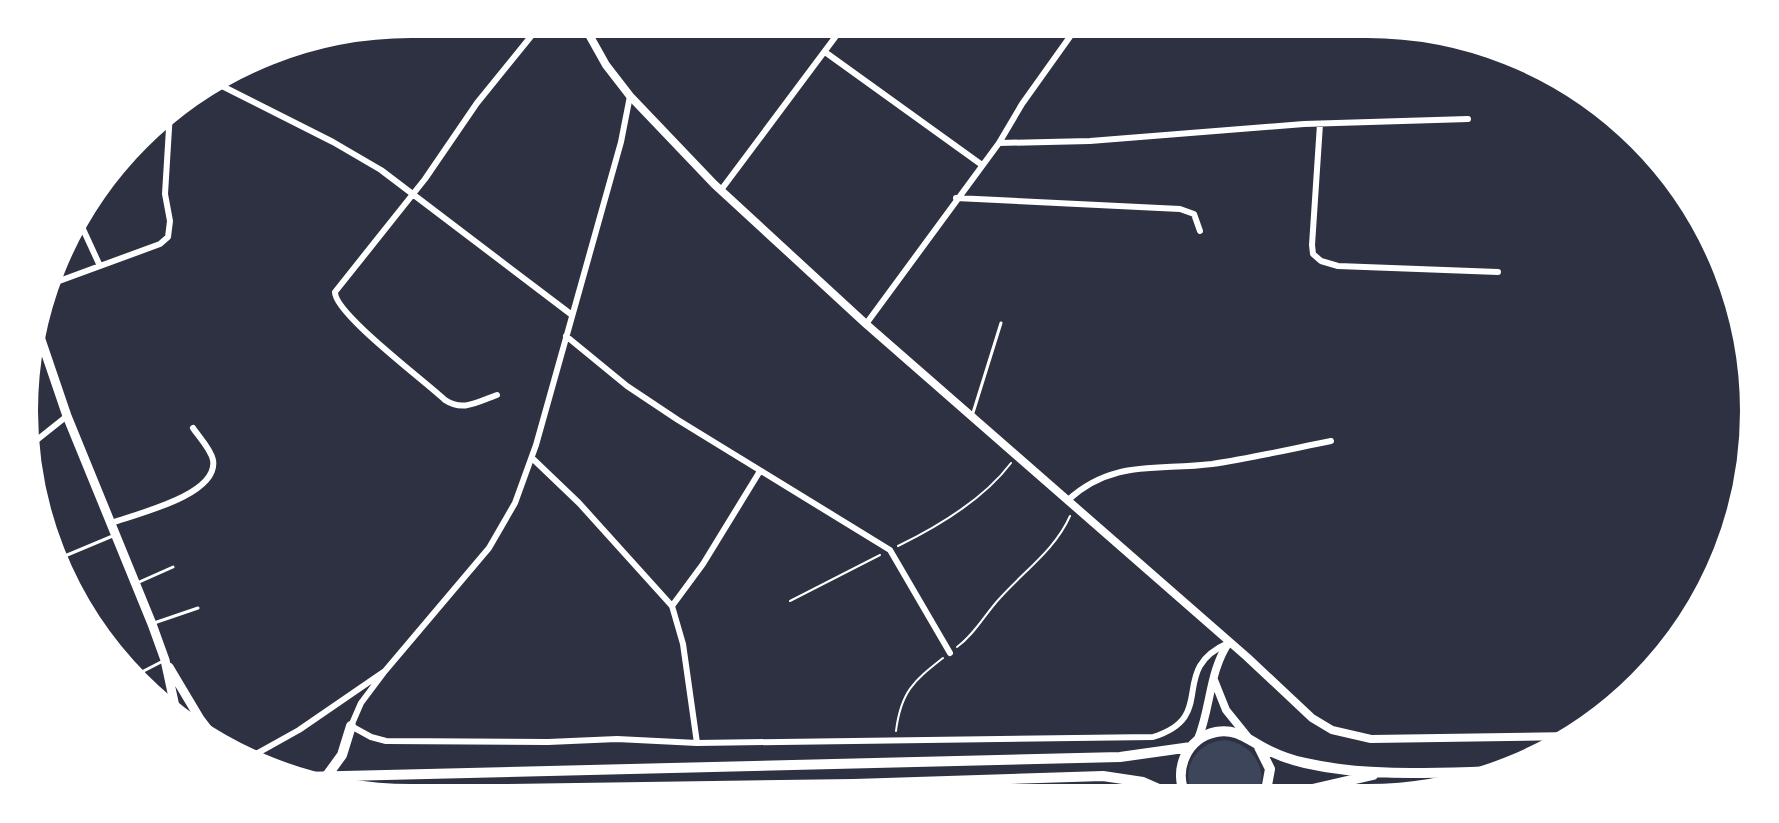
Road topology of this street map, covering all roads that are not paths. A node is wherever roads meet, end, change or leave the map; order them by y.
1 (532, 35) edge
2 (589, 35) edge
3 (837, 35) edge
4 (1071, 35) edge
5 (825, 52) junction
6 (222, 86) edge
7 (630, 96) junction
8 (1468, 119) dead end
9 (169, 123) edge
10 (1320, 124) junction
11 (999, 143) junction
12 (982, 165) junction
13 (721, 190) junction
14 (413, 194) junction
15 (956, 198) junction
16 (82, 228) edge
17 (1200, 231) dead end
18 (100, 266) junction
19 (1498, 272) dead end
20 (58, 281) edge
21 (572, 315) junction
22 (1001, 323) dead end
23 (866, 324) junction
24 (566, 336) junction
25 (41, 341) edge
26 (497, 395) dead end
27 (67, 416) junction
28 (972, 418) junction
29 (193, 428) dead end
30 (36, 441) edge
31 (1331, 441) dead end
32 (532, 458) junction
33 (760, 471) junction
34 (1071, 503) junction
35 (111, 523) junction
36 (116, 534) junction
37 (63, 557) edge
38 (173, 567) dead end
39 (135, 584) junction
40 (672, 606) junction
41 (198, 608) dead end
42 (152, 624) junction
43 (1229, 642) junction
44 (950, 652) road end
45 (165, 660) junction
46 (385, 671) junction
47 (140, 673) edge
48 (1213, 678) junction
49 (175, 705) edge
50 (351, 726) junction
51 (207, 728) edge
52 (1559, 736) edge
53 (1254, 742) junction
54 (697, 743) junction
55 (1194, 744) junction
56 (255, 755) edge
57 (1479, 771) edge
58 (1385, 772) junction
59 (319, 777) edge
60 (326, 777) junction
61 (697, 788) edge
62 (1157, 788) edge
63 (1184, 788) edge
64 (1267, 788) edge
65 (1316, 788) edge

1 - 14 street
2 - 7 street
3 - 5 street
4 - 11 street
5 - 12 street
5 - 13 street
6 - 14 street
7 - 13 street
7 - 21 street
8 - 10 street
9 - 18 street
10 - 11 street
10 - 19 street
11 - 12 street
12 - 15 street
13 - 23 street
14 - 21 street
14 - 26 street
15 - 17 street
15 - 23 street
16 - 18 street
18 - 20 street
21 - 24 street
22 - 28 lane
23 - 28 street
24 - 32 street
24 - 33 street
25 - 27 main road
27 - 30 street
27 - 35 main road
28 - 34 street
29 - 35 street
31 - 34 street
32 - 40 street
32 - 46 street
33 - 40 street
33 - 44 street
34 - 43 street
35 - 36 main road
36 - 37 lane
36 - 39 main road
38 - 39 lane
39 - 42 main road
40 - 54 street
41 - 42 lane
42 - 45 main road
43 - 48 street
43 - 52 street
43 - 54 street
45 - 47 lane
45 - 49 main road
45 - 51 main road
46 - 50 street
46 - 56 street
48 - 53 street
48 - 55 street
50 - 54 street
50 - 60 highway
53 - 55 highway
53 - 58 highway
53 - 64 highway
55 - 60 highway
55 - 63 highway
57 - 58 highway
58 - 65 highway
59 - 60 highway
61 - 62 highway

